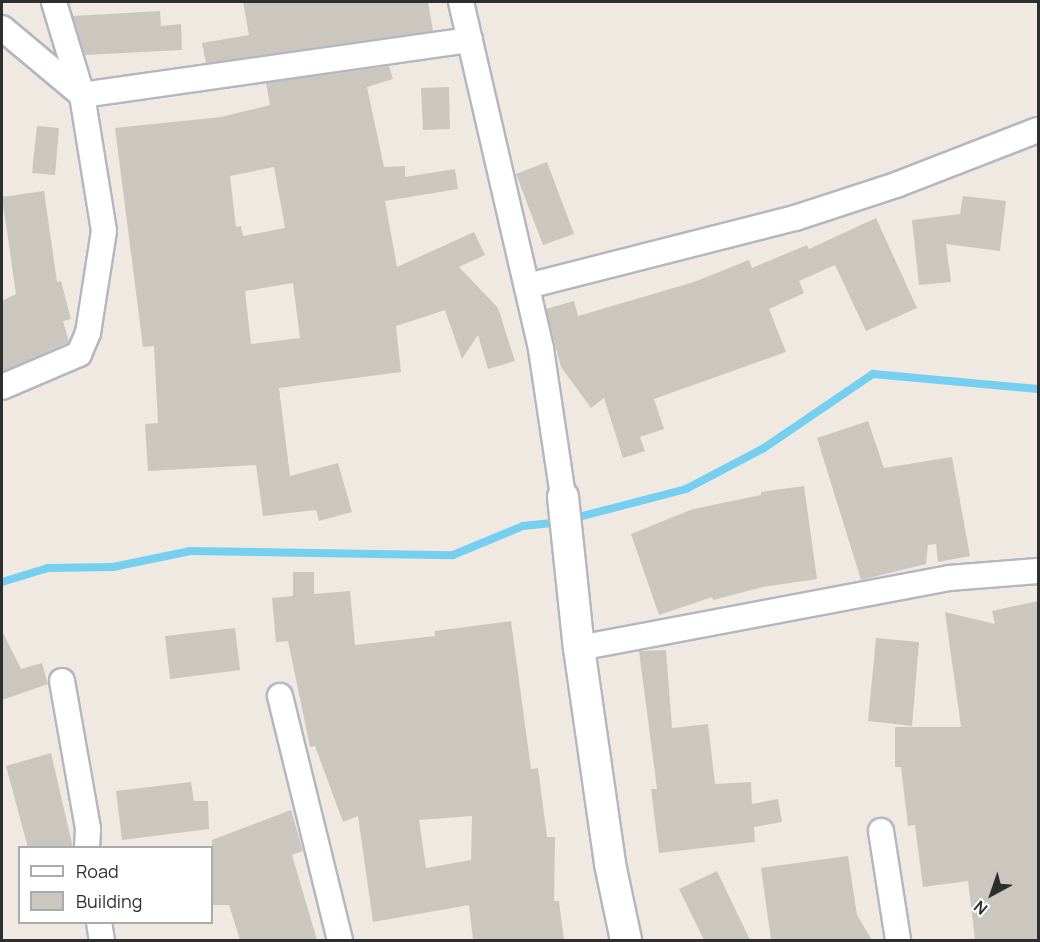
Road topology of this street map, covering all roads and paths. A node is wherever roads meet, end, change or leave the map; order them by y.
1 (54, 2) edge
2 (461, 2) edge
3 (2, 28) edge
4 (470, 40) junction
5 (82, 95) junction
6 (1038, 130) edge
7 (528, 286) junction
8 (2, 387) edge
9 (563, 496) joint
10 (1038, 571) edge
11 (579, 648) junction
12 (62, 681) dead end
13 (280, 696) dead end
14 (881, 831) dead end
15 (87, 846) edge
16 (99, 924) edge
17 (102, 940) edge
18 (340, 940) edge
19 (626, 940) edge
20 (898, 940) edge

1 - 5 street
2 - 4 street
3 - 5 street
4 - 5 street
4 - 7 street
5 - 8 street
6 - 7 street
7 - 9 street
9 - 11 street
10 - 11 street
11 - 19 street
12 - 15 street
13 - 18 street
14 - 20 street
16 - 17 street

